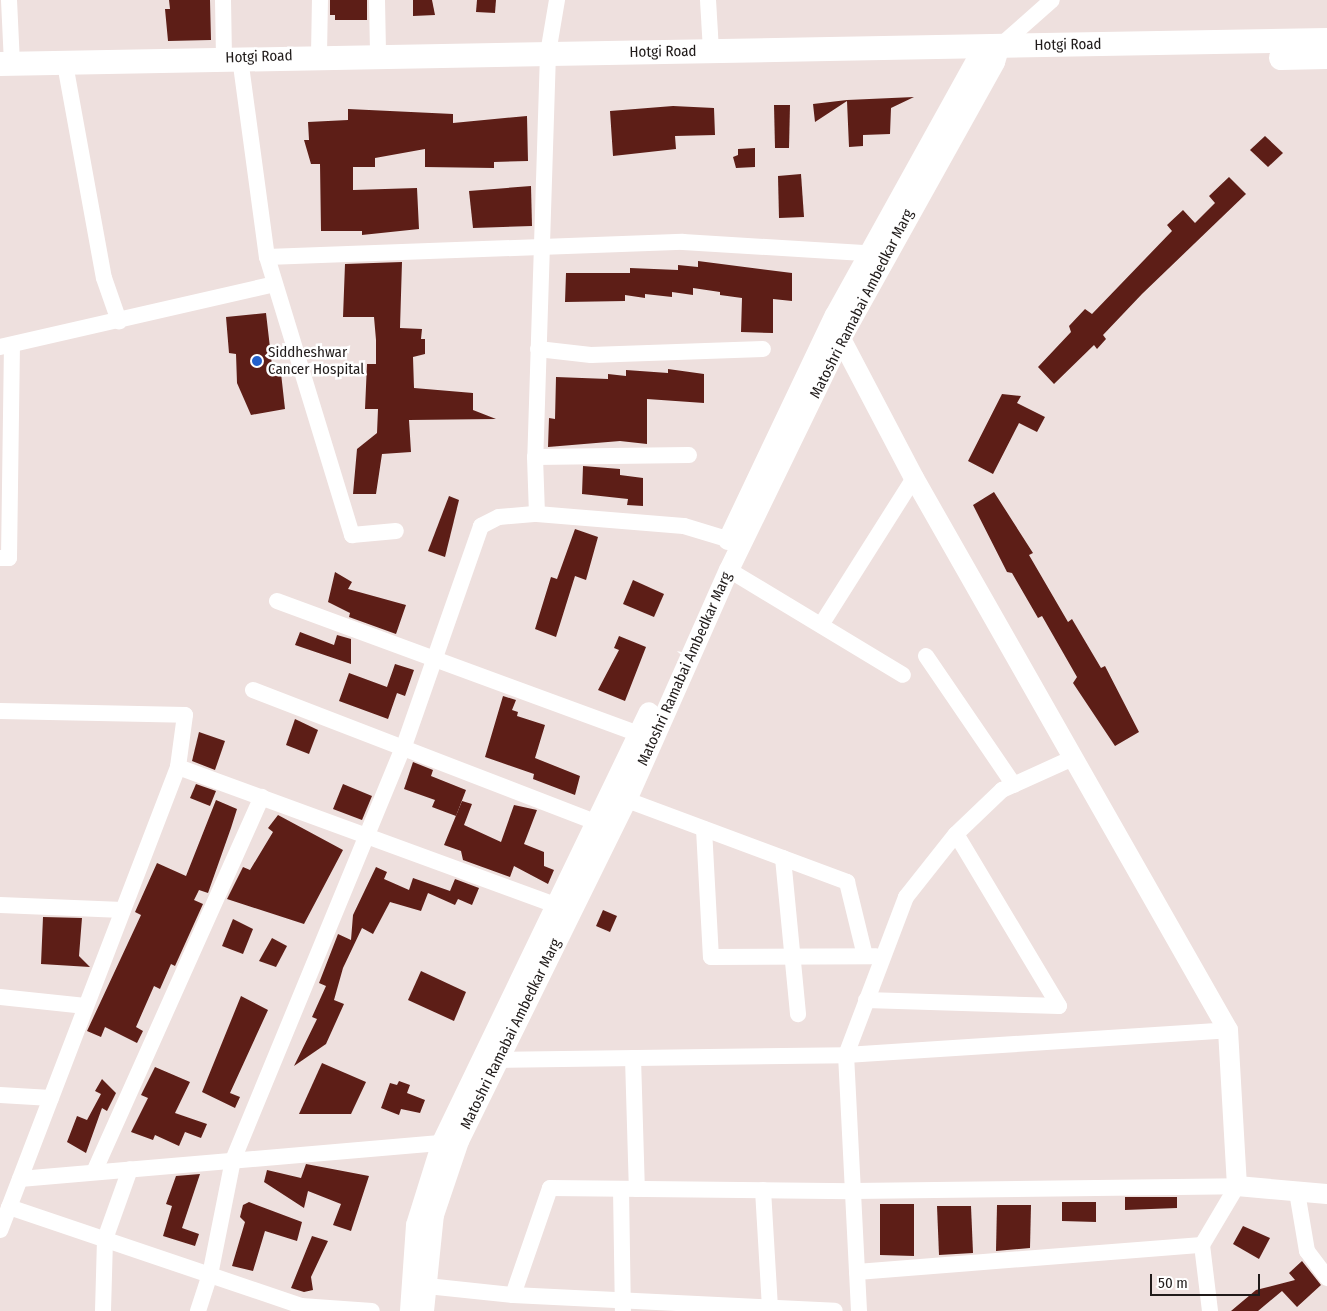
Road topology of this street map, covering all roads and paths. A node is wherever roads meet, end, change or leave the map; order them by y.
1 (9, 0) edge
2 (223, 0) edge
3 (320, 0) edge
4 (377, 0) edge
5 (557, 0) edge
6 (708, 0) edge
7 (1052, 0) edge
8 (1327, 40) edge
9 (711, 50) junction
10 (378, 54) junction
11 (989, 54) junction
12 (319, 55) junction
13 (1327, 57) edge
14 (548, 61) junction
15 (235, 62) junction
16 (4, 68) edge
17 (67, 75) junction
18 (542, 245) junction
19 (876, 254) junction
20 (267, 256) junction
21 (274, 284) junction
22 (119, 321) junction
23 (841, 339) junction
24 (6, 347) edge
25 (538, 349) junction
26 (763, 349) dead end
27 (689, 454) dead end
28 (535, 457) junction
29 (914, 478) junction
30 (537, 514) junction
31 (396, 531) dead end
32 (735, 542) junction
33 (0, 558) edge
34 (729, 570) junction
35 (277, 602) dead end
36 (821, 626) junction
37 (926, 656) dead end
38 (434, 660) junction
39 (903, 675) dead end
40 (253, 690) dead end
41 (0, 711) edge
42 (645, 736) junction
43 (404, 746) junction
44 (1073, 758) junction
45 (178, 767) junction
46 (1014, 785) junction
47 (262, 797) junction
48 (627, 800) junction
49 (604, 826) junction
50 (704, 829) junction
51 (956, 834) junction
52 (367, 836) junction
53 (782, 858) junction
54 (0, 905) edge
55 (563, 908) junction
56 (123, 910) junction
57 (865, 956) junction
58 (883, 956) junction
59 (792, 957) junction
60 (0, 997) edge
61 (866, 1000) junction
62 (86, 1006) junction
63 (798, 1014) dead end
64 (1228, 1030) junction
65 (846, 1055) junction
66 (633, 1058) junction
67 (498, 1060) junction
68 (0, 1095) edge
69 (50, 1098) junction
70 (450, 1142) junction
71 (233, 1160) junction
72 (130, 1169) junction
73 (94, 1172) junction
74 (20, 1179) junction
75 (1237, 1186) junction
76 (629, 1189) junction
77 (763, 1190) junction
78 (853, 1191) junction
79 (1297, 1192) junction
80 (1327, 1194) edge
81 (9, 1207) junction
82 (0, 1230) edge
83 (105, 1239) junction
84 (1202, 1245) junction
85 (857, 1272) junction
86 (210, 1275) junction
87 (1327, 1278) edge
88 (427, 1286) junction
89 (513, 1295) junction
90 (552, 1304) edge
91 (623, 1306) edge
92 (770, 1308) junction
93 (103, 1311) edge
94 (198, 1311) edge
95 (372, 1311) edge
96 (410, 1311) edge
97 (424, 1311) edge
98 (835, 1311) edge
99 (859, 1311) edge
100 (1210, 1311) edge

1 - 16 street
2 - 15 street
3 - 12 street
4 - 10 street
5 - 14 street
6 - 9 street
7 - 11 street
8 - 11 main road, Hotgi Road
9 - 11 main road, Hotgi Road
9 - 14 main road, Hotgi Road
10 - 12 main road, Hotgi Road
10 - 14 main road, Hotgi Road
11 - 13 main road, Hotgi Road
11 - 14 main road, Hotgi Road
11 - 19 street, Matoshri Ramabai Ambedkar Marg
12 - 15 main road, Hotgi Road
14 - 15 main road, Hotgi Road
14 - 18 street
15 - 16 main road, Hotgi Road
15 - 17 main road, Hotgi Road
15 - 20 street
16 - 17 main road, Hotgi Road
17 - 22 street
18 - 19 street
18 - 20 street
18 - 25 street
19 - 23 street, Matoshri Ramabai Ambedkar Marg
19 - 32 street
20 - 21 street
21 - 22 street
21 - 31 street
22 - 24 street
23 - 29 street
23 - 32 street, Matoshri Ramabai Ambedkar Marg
24 - 33 street
25 - 26 street
25 - 28 street
27 - 28 street
28 - 30 street
29 - 36 street
29 - 44 street
30 - 32 street
30 - 38 street
32 - 34 street, Matoshri Ramabai Ambedkar Marg
32 - 42 street
34 - 36 street
34 - 42 street, Matoshri Ramabai Ambedkar Marg
35 - 38 street
36 - 39 street
37 - 46 street
38 - 42 street
38 - 43 street
40 - 43 street
41 - 45 street
42 - 48 street, Matoshri Ramabai Ambedkar Marg
42 - 49 street
43 - 49 street
43 - 52 street
44 - 46 street
44 - 64 street
45 - 47 street
45 - 56 street
46 - 51 street
47 - 52 street
47 - 73 street
48 - 49 street, Matoshri Ramabai Ambedkar Marg
48 - 50 street
49 - 55 street, Matoshri Ramabai Ambedkar Marg
50 - 53 street
50 - 59 street
51 - 58 street
51 - 61 street
52 - 55 street
52 - 71 street
53 - 57 street
53 - 59 street
54 - 56 street
55 - 67 street, Matoshri Ramabai Ambedkar Marg
55 - 70 street
56 - 62 street
57 - 58 street
57 - 59 street
58 - 61 street
59 - 63 street
60 - 62 street
61 - 65 street
62 - 69 street
64 - 65 street
64 - 75 street
65 - 66 street
65 - 78 street
66 - 67 street
66 - 76 street
67 - 70 street, Matoshri Ramabai Ambedkar Marg
68 - 69 street
69 - 74 street
70 - 71 street
70 - 88 street, Matoshri Ramabai Ambedkar Marg
70 - 96 street
71 - 72 street
71 - 86 street
72 - 73 street
72 - 83 street
73 - 74 street
74 - 81 street
75 - 78 street
75 - 79 street
75 - 84 street
76 - 77 street
76 - 89 street
76 - 91 street
77 - 78 street
77 - 92 street
78 - 85 street
79 - 80 street
79 - 87 street
81 - 82 street
81 - 83 street
83 - 86 street
83 - 93 street
84 - 85 street
84 - 100 street
85 - 99 street
86 - 94 street
86 - 95 street
88 - 89 street
88 - 97 street, Matoshri Ramabai Ambedkar Marg
89 - 90 street
90 - 91 street
91 - 92 street
92 - 98 street

